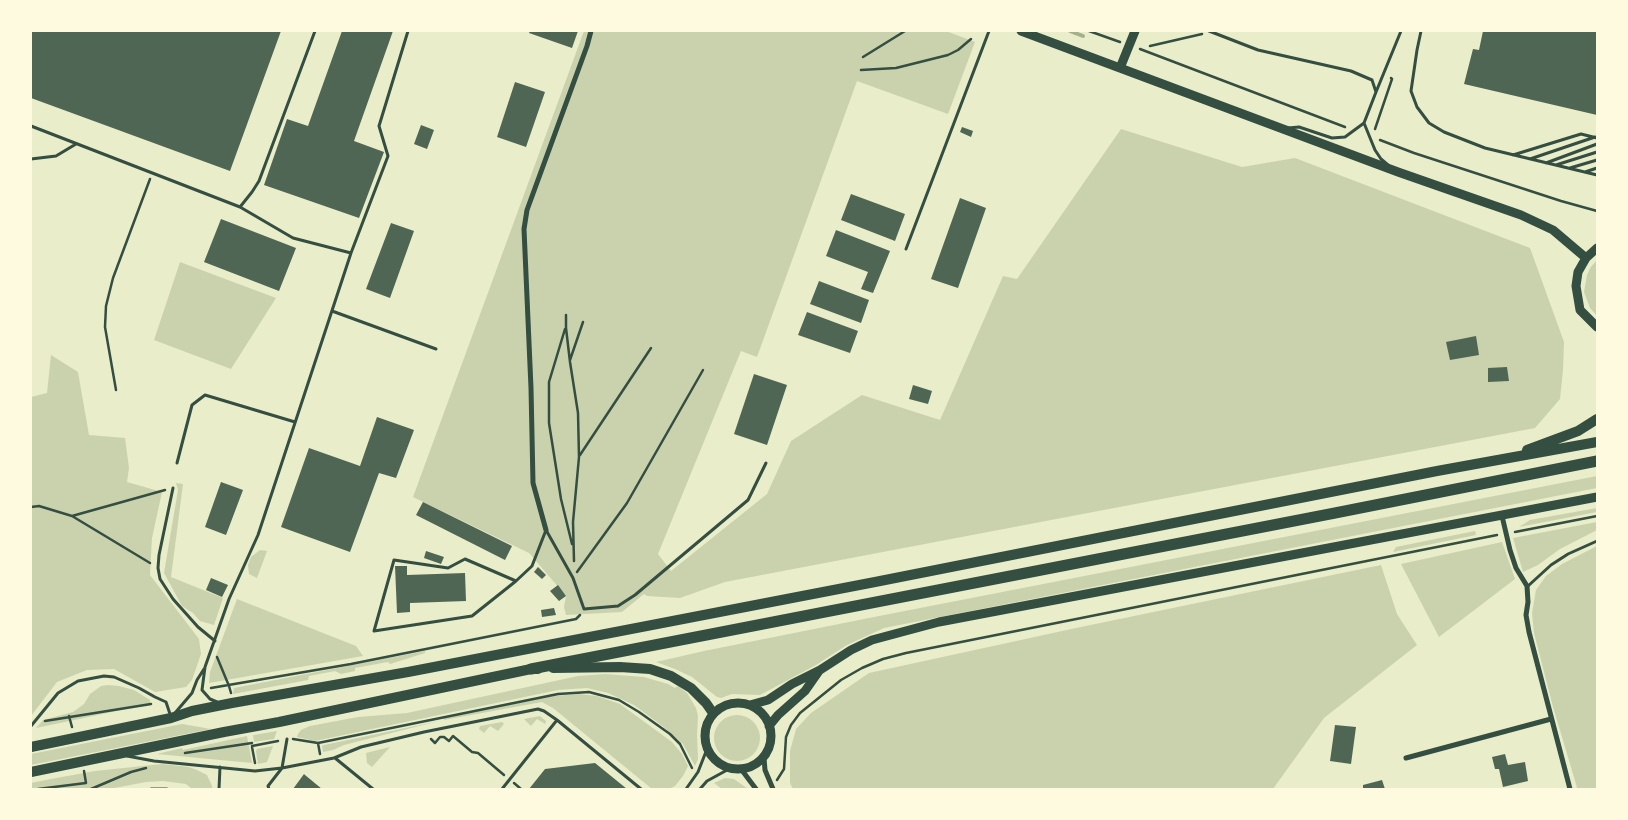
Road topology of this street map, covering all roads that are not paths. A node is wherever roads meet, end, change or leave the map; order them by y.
1 (316, 31) edge
2 (408, 31) edge
3 (591, 31) edge
4 (989, 31) edge
5 (1020, 31) edge
6 (1134, 31) edge
7 (1209, 31) edge
8 (1401, 31) edge
9 (1422, 31) edge
10 (1120, 68) junction
11 (1376, 92) junction
12 (1364, 123) junction
13 (31, 126) edge
14 (1282, 129) junction
15 (1596, 137) edge
16 (76, 144) junction
17 (1597, 144) edge
18 (1597, 152) edge
19 (1512, 155) junction
20 (31, 159) edge
21 (1530, 159) junction
22 (1597, 160) edge
23 (1545, 163) junction
24 (1556, 165) junction
25 (1570, 168) junction
26 (1597, 168) edge
27 (1398, 172) junction
28 (1585, 172) junction
29 (1597, 175) edge
30 (240, 206) junction
31 (1597, 248) edge
32 (906, 250) dead end
33 (351, 253) junction
34 (1586, 258) junction
35 (332, 311) junction
36 (1597, 327) edge
37 (436, 349) dead end
38 (1597, 419) edge
39 (295, 422) junction
40 (1597, 442) edge
41 (1506, 458) junction
42 (1597, 461) edge
43 (177, 463) dead end
44 (766, 463) dead end
45 (173, 488) road end
46 (1597, 498) edge
47 (1502, 516) junction
48 (546, 530) junction
49 (1597, 541) edge
50 (516, 581) junction
51 (1527, 586) junction
52 (215, 641) junction
53 (205, 667) junction
54 (532, 669) junction
55 (820, 670) junction
56 (232, 703) junction
57 (750, 705) junction
58 (713, 713) junction
59 (171, 718) junction
60 (1551, 719) junction
61 (557, 720) junction
62 (32, 725) edge
63 (769, 726) junction
64 (287, 739) dead end
65 (31, 746) edge
66 (707, 749) junction
67 (119, 754) junction
68 (334, 758) junction
69 (764, 758) junction
70 (1406, 758) dead end
71 (220, 767) junction
72 (282, 768) junction
73 (729, 769) junction
74 (741, 770) junction
75 (31, 772) edge
76 (151, 789) edge
77 (167, 789) edge
78 (219, 789) edge
79 (269, 789) edge
80 (373, 789) edge
81 (502, 789) edge
82 (641, 789) edge
83 (686, 789) edge
84 (700, 789) edge
85 (756, 789) edge
86 (773, 789) edge
87 (1570, 789) edge

1 - 30 lane
2 - 33 lane
3 - 48 street
4 - 32 lane
5 - 10 main road
6 - 10 main road
7 - 11 lane
8 - 11 lane
9 - 19 lane
10 - 14 main road
11 - 12 lane
12 - 14 lane
12 - 27 lane
13 - 16 lane
14 - 27 main road
15 - 19 lane
15 - 21 lane
16 - 20 lane
16 - 30 lane
17 - 23 lane
18 - 24 lane
19 - 21 lane
21 - 23 lane
22 - 25 lane
23 - 24 lane
24 - 25 lane
25 - 28 lane
26 - 28 lane
27 - 34 main road
28 - 29 lane
30 - 33 lane
31 - 34 main road
33 - 35 lane
34 - 36 main road
35 - 37 lane
35 - 39 lane
38 - 41 highway
39 - 43 lane
39 - 52 lane
40 - 41 highway
41 - 56 highway
42 - 54 highway
44 - 48 lane
45 - 52 lane
46 - 47 main road
47 - 51 street
47 - 55 main road
48 - 50 lane
49 - 51 lane
50 - 50 lane
51 - 60 street
52 - 53 lane
53 - 56 lane
53 - 59 lane
54 - 58 highway
54 - 67 highway
55 - 57 main road
55 - 63 main road
56 - 59 highway
57 - 58 main road
57 - 63 main road
58 - 66 main road
59 - 62 lane
59 - 65 highway
60 - 70 street
60 - 87 street
61 - 68 lane
61 - 81 lane
61 - 82 lane
63 - 69 main road
64 - 72 lane
66 - 73 main road
66 - 83 lane
67 - 71 lane
67 - 75 highway
68 - 72 lane
68 - 80 lane
69 - 74 main road
69 - 86 street
71 - 72 lane
71 - 78 lane
72 - 79 lane
73 - 74 main road
73 - 84 lane
74 - 85 street
76 - 77 lane

